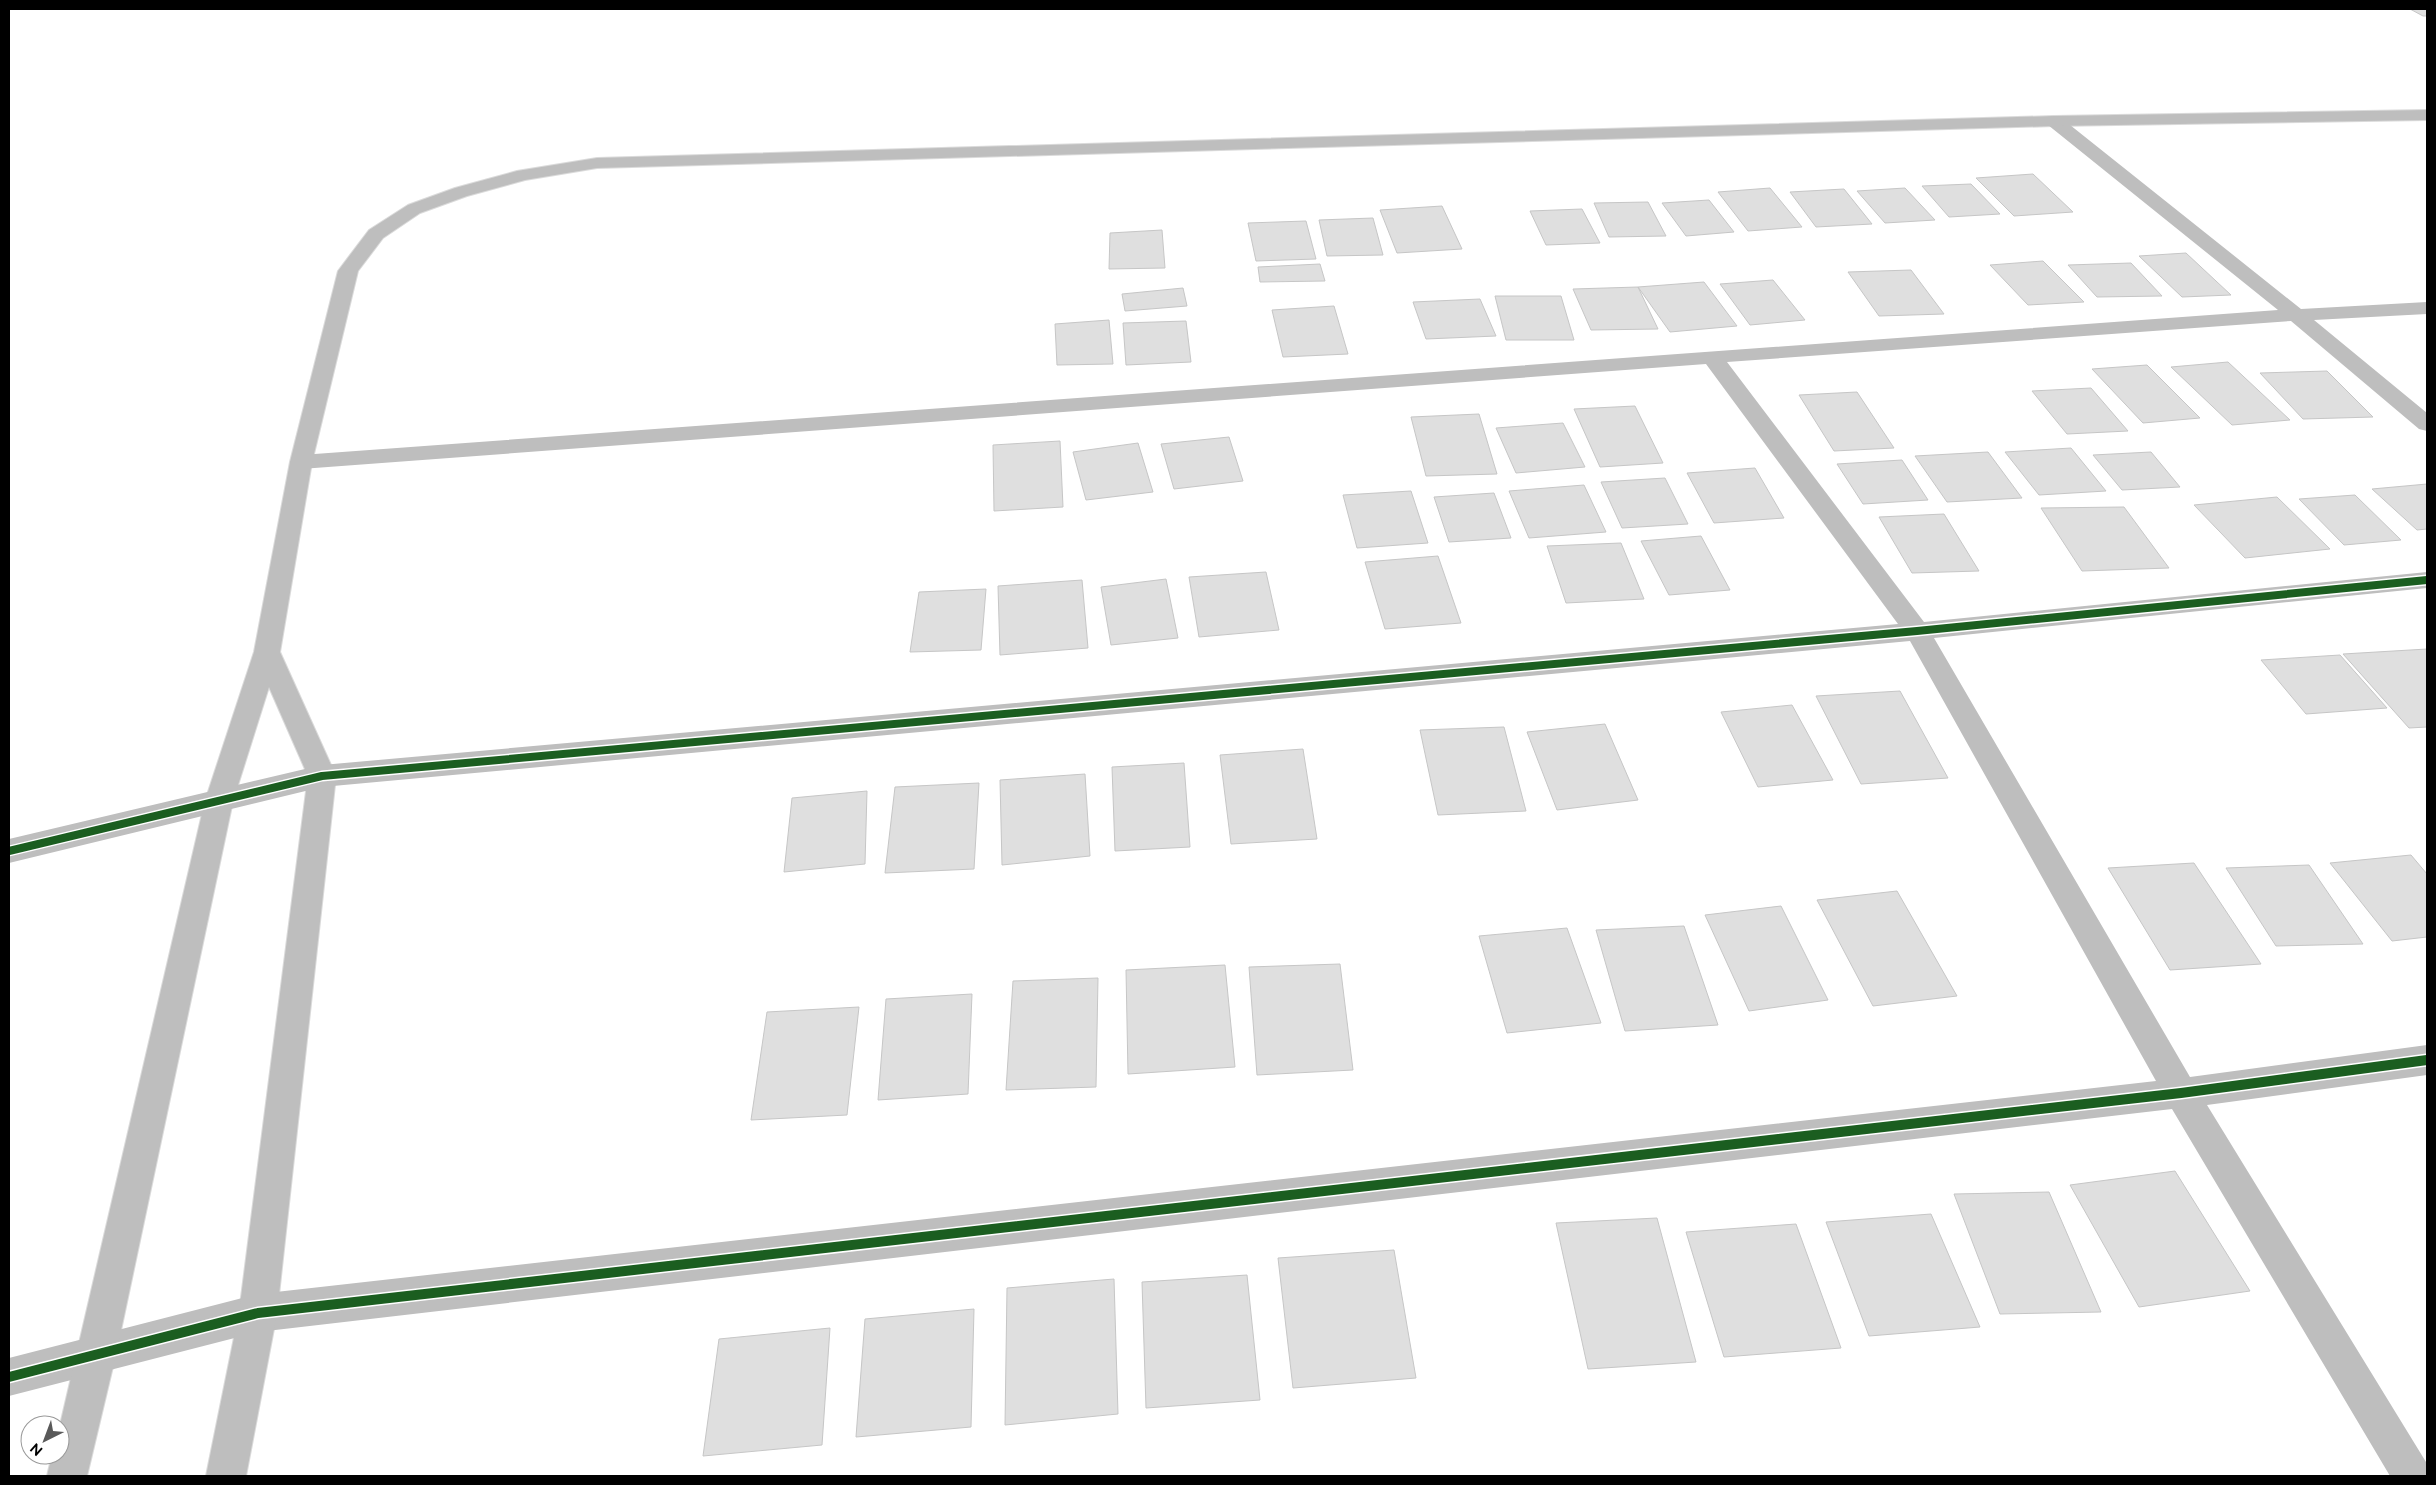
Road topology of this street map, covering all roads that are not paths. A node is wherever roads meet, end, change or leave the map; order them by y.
1 (2427, 116) edge
2 (2054, 121) junction
3 (2427, 308) edge
4 (2296, 315) junction
5 (1712, 357) junction
6 (2427, 424) edge
7 (301, 462) junction
8 (2427, 580) edge
9 (1917, 632) junction
10 (267, 652) junction
11 (322, 776) junction
12 (220, 800) junction
13 (9, 851) edge
14 (2427, 1060) edge
15 (2181, 1093) junction
16 (258, 1313) junction
17 (97, 1354) junction
18 (9, 1378) edge
19 (67, 1476) edge
20 (226, 1476) edge
21 (2412, 1476) edge

1 - 2 street
2 - 4 street
2 - 7 street
3 - 4 street
4 - 5 street
4 - 6 street
5 - 7 street
5 - 9 street
7 - 10 street
8 - 9 street
9 - 11 street
9 - 15 street
10 - 11 street
10 - 12 street
11 - 12 street
11 - 16 street
12 - 13 street
12 - 17 street
14 - 15 street
15 - 16 street
15 - 21 street
16 - 17 street
16 - 20 street
17 - 18 street
17 - 19 street

